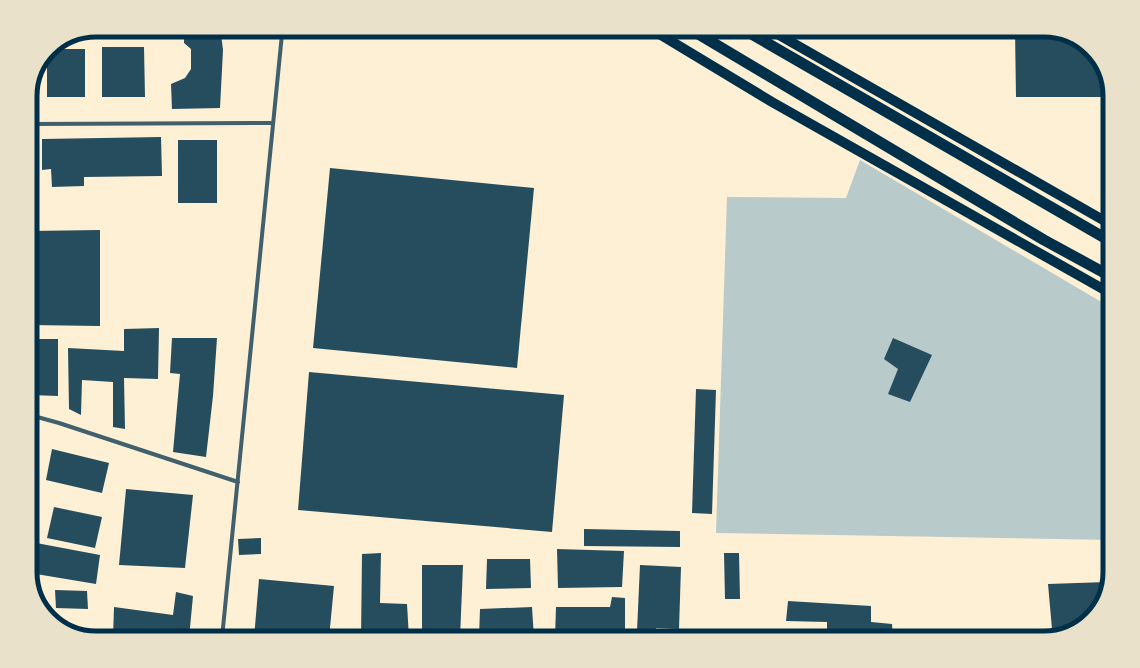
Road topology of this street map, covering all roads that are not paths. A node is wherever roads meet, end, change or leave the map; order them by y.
1 (282, 37) edge
2 (664, 37) edge
3 (703, 37) edge
4 (757, 37) edge
5 (783, 37) edge
6 (273, 123) junction
7 (37, 124) edge
8 (1103, 220) edge
9 (1103, 237) edge
10 (1103, 272) edge
11 (1103, 289) edge
12 (38, 417) joint
13 (37, 422) edge
14 (238, 482) junction
15 (223, 631) edge

1 - 6 street
2 - 11 main road
3 - 10 highway
4 - 9 highway
5 - 8 main road
6 - 7 street
6 - 14 street
12 - 13 street
12 - 14 street
14 - 15 street

